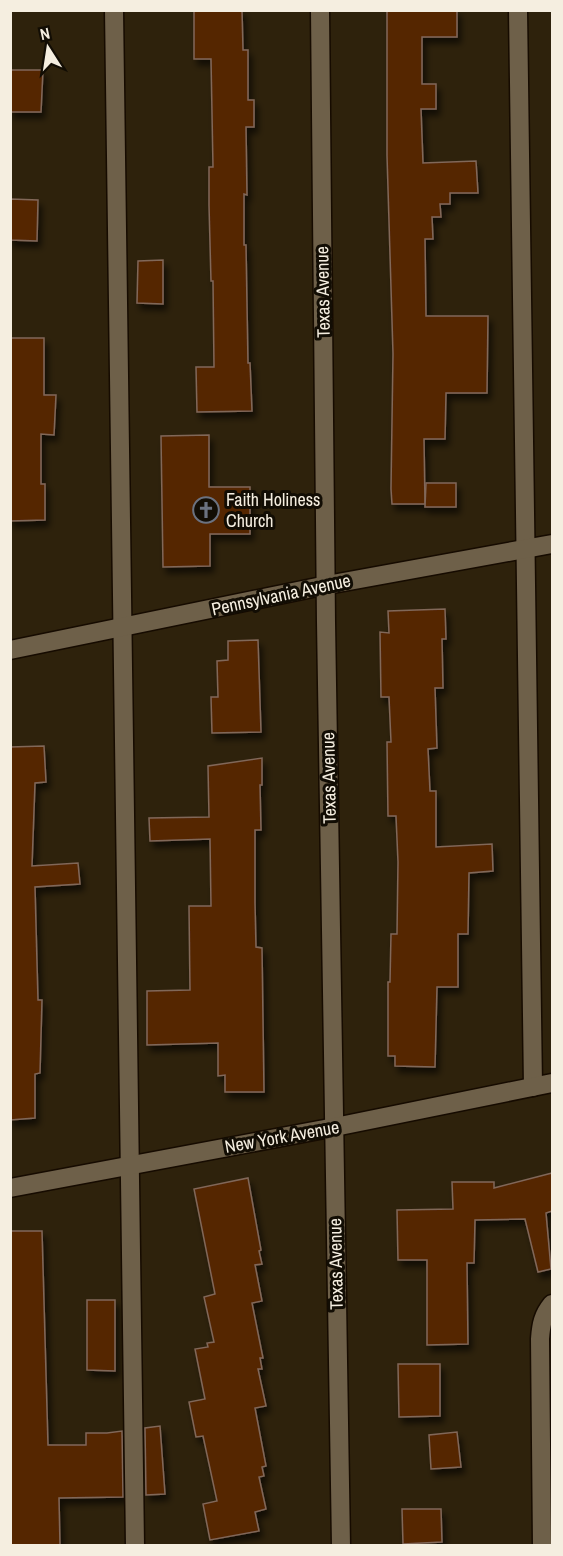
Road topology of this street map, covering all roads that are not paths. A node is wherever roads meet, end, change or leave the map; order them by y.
1 (114, 10) edge
2 (320, 10) edge
3 (518, 10) edge
4 (552, 544) edge
5 (526, 549) junction
6 (327, 585) junction
7 (123, 628) junction
8 (10, 650) edge
9 (552, 1083) edge
10 (533, 1087) junction
11 (335, 1127) junction
12 (130, 1165) junction
13 (10, 1188) edge
14 (552, 1304) edge
15 (135, 1545) edge
16 (341, 1545) edge
17 (542, 1545) edge

1 - 7 street
2 - 6 street, Texas Avenue
3 - 5 street
4 - 5 street, Pennsylvania Avenue
5 - 6 street, Pennsylvania Avenue
5 - 10 street
6 - 7 street, Pennsylvania Avenue
6 - 11 street, Texas Avenue
7 - 8 street, Pennsylvania Avenue
7 - 12 street
9 - 10 street, New York Avenue
10 - 11 street, New York Avenue
11 - 12 street, New York Avenue
11 - 16 street, Texas Avenue
12 - 13 street, New York Avenue
12 - 15 street
14 - 17 street

